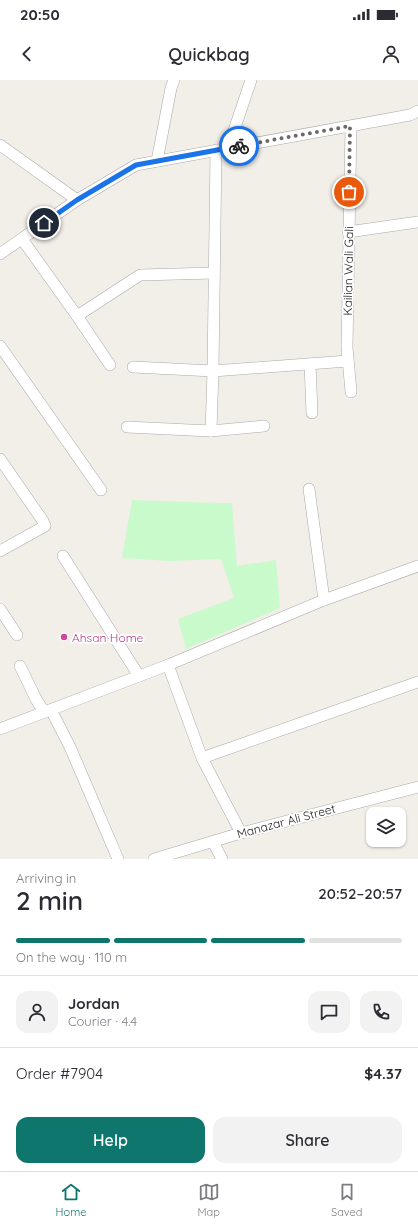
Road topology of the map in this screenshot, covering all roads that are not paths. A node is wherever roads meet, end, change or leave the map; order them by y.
1 (174, 80) edge
2 (251, 80) edge
3 (418, 111) edge
4 (350, 126) junction
5 (0, 145) edge
6 (228, 148) junction
7 (216, 150) junction
8 (157, 161) junction
9 (77, 200) junction
10 (418, 222) edge
11 (348, 232) junction
12 (22, 239) junction
13 (0, 254) edge
14 (214, 273) junction
15 (77, 316) junction
16 (0, 346) edge
17 (348, 361) junction
18 (310, 364) junction
19 (110, 365) dead end
20 (133, 367) dead end
21 (213, 371) junction
22 (351, 392) dead end
23 (312, 413) dead end
24 (264, 426) dead end
25 (127, 427) dead end
26 (211, 431) junction
27 (0, 459) edge
28 (309, 489) dead end
29 (101, 490) dead end
30 (0, 550) edge
31 (63, 556) dead end
32 (418, 566) edge
33 (324, 600) junction
34 (0, 609) edge
35 (17, 635) dead end
36 (168, 665) junction
37 (20, 666) dead end
38 (139, 676) junction
39 (418, 682) edge
40 (47, 711) junction
41 (0, 729) edge
42 (202, 758) junction
43 (418, 787) edge
44 (241, 833) junction
45 (214, 842) junction
46 (118, 859) edge
47 (154, 859) edge
48 (222, 859) edge

1 - 8 street
2 - 6 street
3 - 4 street
4 - 6 street
4 - 11 street, Kailian Wali Gali
5 - 9 street
6 - 7 street
7 - 8 street
7 - 14 street
8 - 9 street
9 - 12 street
10 - 11 street
11 - 17 street, Kailian Wali Gali
12 - 13 street
12 - 15 street
14 - 15 street
14 - 21 street
15 - 19 street
16 - 29 street
17 - 18 street
17 - 22 street, Kailian Wali Gali
18 - 21 street
18 - 23 street
20 - 21 street
21 - 26 street
24 - 26 street
25 - 26 street
27 - 30 street
28 - 33 street
31 - 38 street
32 - 33 street
33 - 36 street
34 - 35 street
36 - 38 street
36 - 42 street
37 - 40 street
38 - 40 street
39 - 42 street
40 - 41 street
40 - 46 street
42 - 44 street
43 - 44 street, Manazar Ali Street
44 - 45 street, Manazar Ali Street
45 - 47 street, Manazar Ali Street
45 - 48 street

